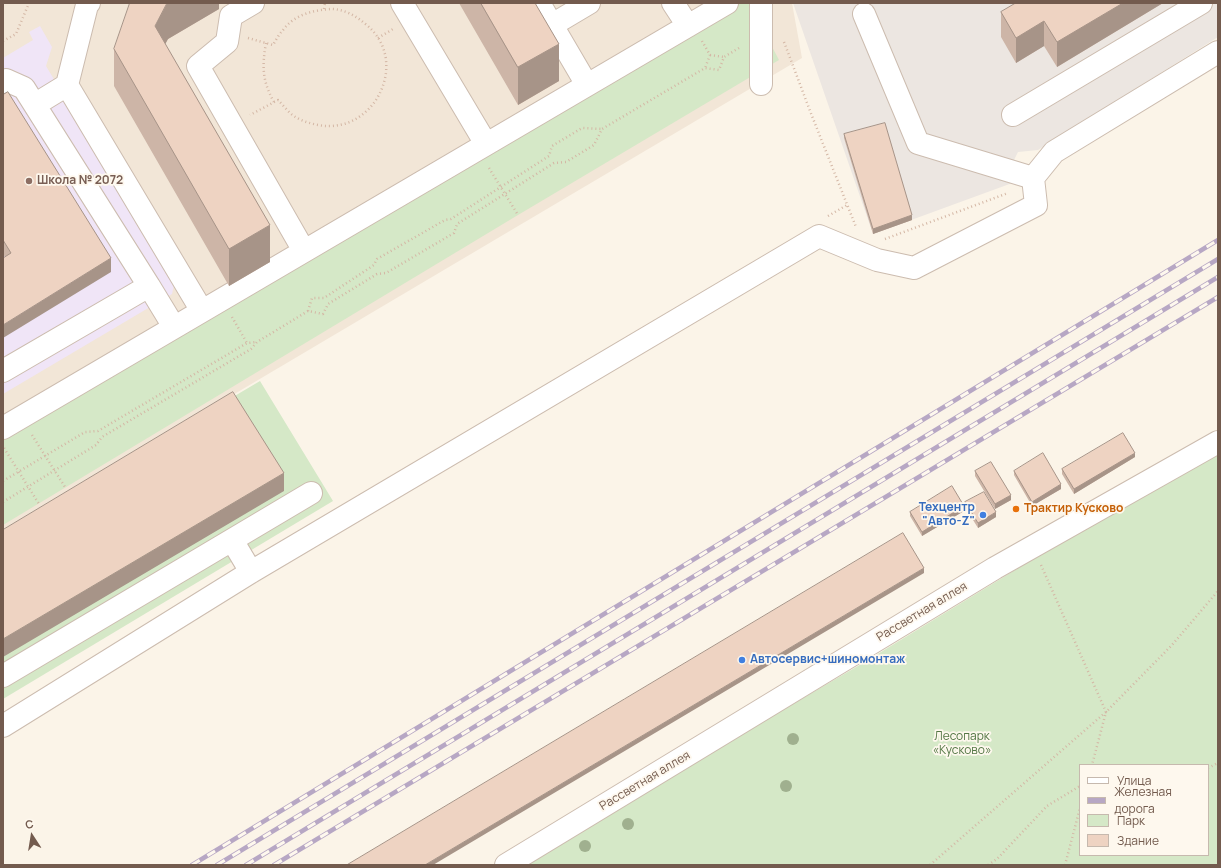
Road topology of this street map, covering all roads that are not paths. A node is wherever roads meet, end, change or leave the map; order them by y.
1 (253, 3) edge
2 (402, 3) edge
3 (539, 3) edge
4 (589, 3) edge
5 (673, 3) edge
6 (727, 3) edge
7 (761, 3) edge
8 (1200, 3) edge
9 (87, 4) edge
10 (227, 9) edge
11 (864, 14) dead end
12 (552, 25) junction
13 (690, 25) junction
14 (1218, 52) edge
15 (3, 82) edge
16 (762, 84) dead end
17 (67, 85) junction
18 (587, 85) junction
19 (36, 104) junction
20 (1013, 115) dead end
21 (482, 147) junction
22 (1033, 178) junction
23 (304, 251) junction
24 (149, 286) junction
25 (202, 311) junction
26 (174, 327) junction
27 (3, 371) edge
28 (12, 422) edge
29 (1218, 442) edge
30 (311, 493) dead end
31 (232, 540) junction
32 (251, 572) junction
33 (3, 676) edge
34 (3, 726) edge
35 (506, 865) edge

1 - 10 street
2 - 21 street
3 - 12 street
4 - 12 street
5 - 13 street
6 - 13 street
7 - 16 street
8 - 20 street
9 - 17 street
10 - 23 street
11 - 22 street
12 - 18 street
13 - 18 street
14 - 22 street
15 - 19 street
17 - 19 street
17 - 25 street
18 - 21 street
19 - 24 street
21 - 23 street
22 - 32 street
23 - 25 street
24 - 26 street
24 - 27 street
25 - 26 street
26 - 28 street
29 - 35 street, Рассветная аллея
30 - 31 street
31 - 32 street
31 - 33 street
32 - 34 street

